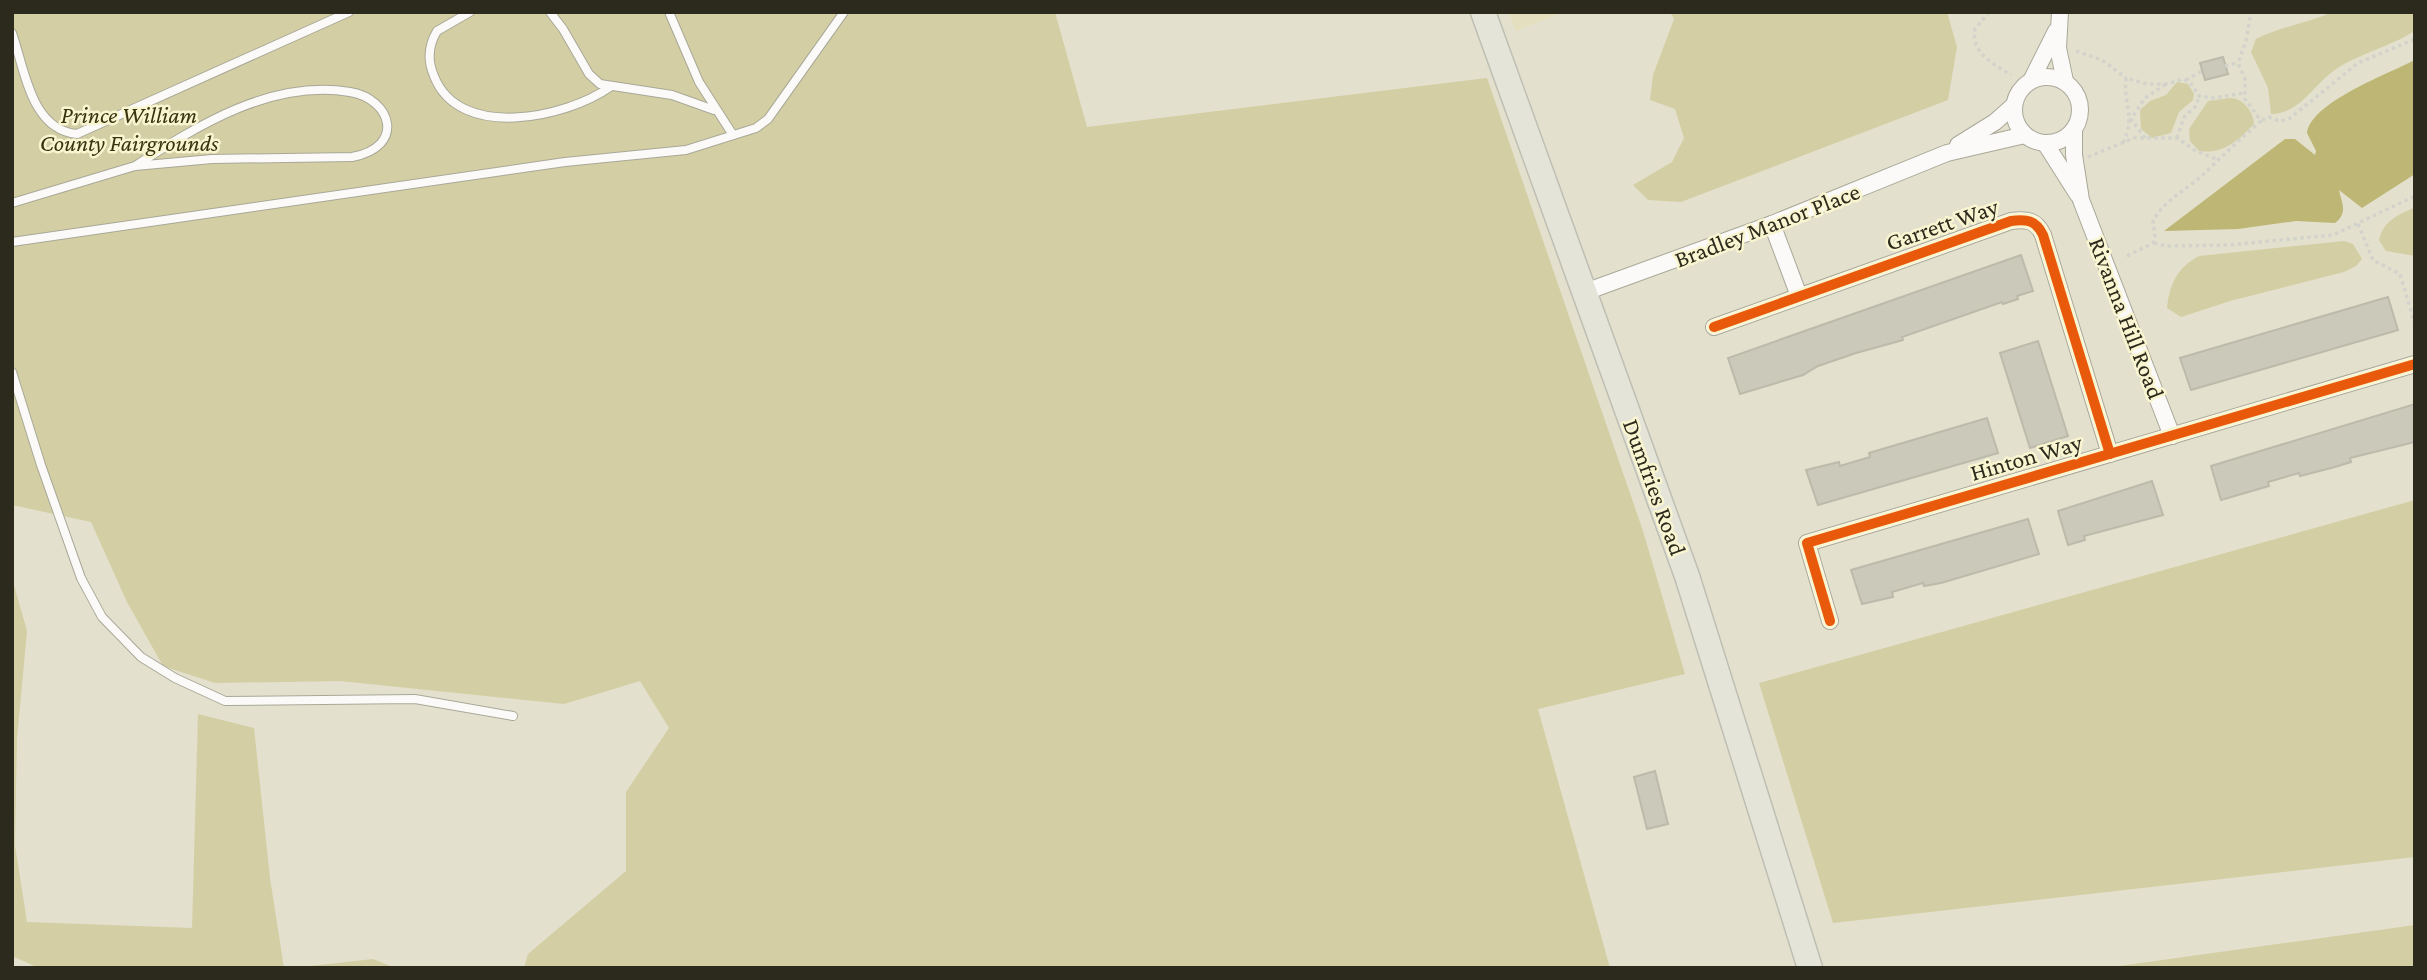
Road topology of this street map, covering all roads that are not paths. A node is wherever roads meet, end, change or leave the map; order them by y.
1 (349, 12) edge
2 (470, 12) edge
3 (550, 12) edge
4 (669, 12) edge
5 (844, 12) edge
6 (1483, 12) edge
7 (2060, 12) edge
8 (2057, 29) junction
9 (12, 33) edge
10 (2032, 79) junction
11 (2064, 81) junction
12 (610, 88) junction
13 (2013, 106) junction
14 (714, 110) junction
15 (2074, 130) junction
16 (733, 135) junction
17 (2025, 135) junction
18 (2045, 143) junction
19 (1947, 153) junction
20 (135, 166) junction
21 (2081, 200) junction
22 (12, 203) edge
23 (1772, 223) junction
24 (12, 242) edge
25 (1585, 292) junction
26 (1799, 296) junction
27 (1714, 327) dead end
28 (2415, 364) edge
29 (12, 372) edge
30 (2172, 436) junction
31 (2110, 454) junction
32 (1830, 621) dead end
33 (513, 716) dead end
34 (1810, 968) edge

1 - 9 lane
2 - 12 lane
3 - 12 lane
4 - 14 lane
5 - 16 lane
6 - 25 main road, Dumfries Road
7 - 8 street
8 - 10 street
8 - 11 street
10 - 11 street
10 - 13 street
11 - 15 street
12 - 14 lane
13 - 17 street
13 - 19 street, Bradley Manor Place
14 - 16 lane
15 - 18 street
15 - 21 street, Rivanna Hill Road
16 - 24 lane
17 - 18 street
17 - 19 street, Bradley Manor Place
18 - 21 street, Rivanna Hill Road
19 - 23 street, Bradley Manor Place
20 - 20 lane
20 - 22 lane
21 - 30 street, Rivanna Hill Road
23 - 25 street, Bradley Manor Place
23 - 26 street
25 - 34 main road, Dumfries Road
26 - 27 street, Garrett Way
26 - 31 street, Garrett Way
28 - 30 street, Hinton Way
29 - 33 lane
30 - 31 street, Hinton Way
31 - 32 street, Hinton Way

